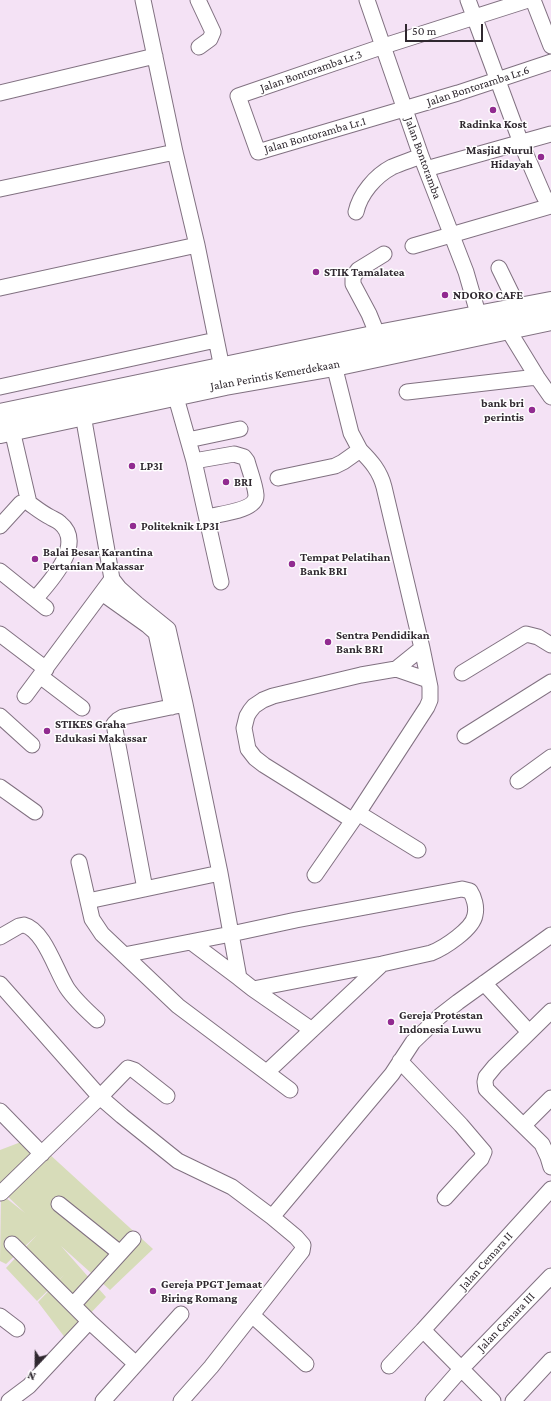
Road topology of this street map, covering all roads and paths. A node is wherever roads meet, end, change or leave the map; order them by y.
1 (143, 0) edge
2 (198, 0) edge
3 (367, 0) edge
4 (468, 0) edge
5 (528, 0) edge
6 (533, 0) edge
7 (475, 18) junction
8 (384, 46) junction
9 (551, 46) edge
10 (199, 47) dead end
11 (155, 56) junction
12 (551, 62) edge
13 (498, 80) junction
14 (0, 93) edge
15 (238, 96) joint
16 (406, 109) junction
17 (551, 134) edge
18 (521, 143) junction
19 (176, 152) junction
20 (423, 162) junction
21 (0, 189) edge
22 (551, 205) edge
23 (356, 212) dead end
24 (452, 234) junction
25 (197, 245) junction
26 (413, 246) dead end
27 (384, 254) dead end
28 (499, 268) dead end
29 (0, 288) edge
30 (551, 303) edge
31 (519, 310) junction
32 (479, 317) junction
33 (551, 319) edge
34 (507, 328) junction
35 (377, 332) junction
36 (216, 340) junction
37 (334, 365) junction
38 (222, 368) junction
39 (537, 377) junction
40 (0, 387) edge
41 (408, 392) dead end
42 (175, 394) junction
43 (551, 397) edge
44 (84, 415) junction
45 (5, 423) edge
46 (240, 428) dead end
47 (188, 440) junction
48 (360, 450) junction
49 (194, 461) junction
50 (278, 478) dead end
51 (25, 503) junction
52 (207, 517) junction
53 (0, 526) edge
54 (0, 571) edge
55 (112, 579) junction
56 (221, 582) dead end
57 (102, 593) junction
58 (0, 634) edge
59 (551, 645) edge
60 (422, 648) junction
61 (396, 669) junction
62 (43, 673) junction
63 (462, 673) dead end
64 (428, 680) junction
65 (551, 682) edge
66 (25, 696) dead end
67 (178, 705) junction
68 (82, 708) dead end
69 (0, 716) edge
70 (466, 736) dead end
71 (32, 745) dead end
72 (551, 757) edge
73 (518, 781) dead end
74 (0, 787) edge
75 (35, 812) dead end
76 (355, 817) junction
77 (418, 850) dead end
78 (79, 862) dead end
79 (220, 873) junction
80 (315, 875) dead end
81 (145, 889) junction
82 (88, 901) junction
83 (231, 934) junction
84 (551, 935) edge
85 (0, 937) edge
86 (191, 942) junction
87 (124, 955) junction
88 (382, 964) junction
89 (239, 978) junction
90 (0, 984) edge
91 (484, 984) junction
92 (253, 989) junction
93 (551, 1011) edge
94 (97, 1020) dead end
95 (312, 1030) junction
96 (529, 1032) junction
97 (400, 1061) junction
98 (267, 1072) junction
99 (290, 1090) dead end
100 (167, 1096) dead end
101 (100, 1097) junction
102 (551, 1098) edge
103 (0, 1111) edge
104 (524, 1125) junction
105 (42, 1154) junction
106 (551, 1167) edge
107 (551, 1189) edge
108 (1, 1193) dead end
109 (445, 1198) dead end
110 (59, 1204) dead end
111 (272, 1217) junction
112 (133, 1238) dead end
113 (12, 1244) dead end
114 (120, 1253) junction
115 (551, 1276) edge
116 (73, 1305) junction
117 (181, 1314) dead end
118 (0, 1316) edge
119 (248, 1321) junction
120 (90, 1322) junction
121 (17, 1329) dead end
122 (424, 1331) junction
123 (551, 1360) edge
124 (136, 1364) junction
125 (306, 1364) dead end
126 (388, 1366) dead end
127 (462, 1368) junction
128 (9, 1401) edge
129 (103, 1401) edge
130 (181, 1401) edge
131 (432, 1401) edge
132 (493, 1401) edge
133 (513, 1401) edge

1 - 11 street
2 - 10 street
3 - 8 street, Jalan Bontoramba
4 - 7 street
5 - 7 street, Jalan Bontoramba Lr.3
6 - 9 street
7 - 8 street, Jalan Bontoramba Lr.3
7 - 13 street
8 - 15 street, Jalan Bontoramba Lr.3
8 - 16 street, Jalan Bontoramba
11 - 14 street
11 - 19 street
12 - 13 street, Jalan Bontoramba Lr.6
13 - 16 street, Jalan Bontoramba Lr.6
13 - 18 street
15 - 16 street, Jalan Bontoramba Lr.1
16 - 20 street, Jalan Bontoramba
17 - 18 street
18 - 20 street
18 - 22 street
19 - 21 street
19 - 25 street
20 - 23 street
20 - 24 street, Jalan Bontoramba
22 - 24 street
24 - 26 street
24 - 32 street, Jalan Bontoramba
25 - 29 street
25 - 36 street
27 - 35 street
28 - 31 street
30 - 31 highway, Jalan Perintis Kemerdekaan
31 - 32 highway, Jalan Perintis Kemerdekaan
32 - 35 highway, Jalan Perintis Kemerdekaan
33 - 34 highway, Jalan Perintis Kemerdekaan
34 - 37 highway, Jalan Perintis Kemerdekaan
34 - 39 street
35 - 38 highway, Jalan Perintis Kemerdekaan
36 - 38 street
36 - 40 street
37 - 42 highway, Jalan Perintis Kemerdekaan
37 - 48 street
38 - 45 highway, Jalan Perintis Kemerdekaan
39 - 41 street
39 - 43 street
42 - 44 highway, Jalan Perintis Kemerdekaan
42 - 47 street
44 - 45 highway, Jalan Perintis Kemerdekaan
44 - 55 street
45 - 51 street
46 - 47 street
47 - 49 street
48 - 50 street
48 - 60 street
49 - 52 street
49 - 52 street
51 - 53 street
51 - 54 street
52 - 56 street
55 - 57 street
55 - 67 street
57 - 62 street
57 - 67 street
58 - 62 street
59 - 63 street
60 - 61 street
60 - 64 street
61 - 64 street
61 - 76 street
62 - 66 street
62 - 68 street
64 - 76 street
65 - 70 street
67 - 79 street
67 - 81 street
69 - 71 street
72 - 73 street
74 - 75 street
76 - 77 street
76 - 80 street
78 - 82 street
79 - 81 street
79 - 83 street
81 - 82 street
82 - 87 street
83 - 86 street
83 - 88 street
83 - 89 street
84 - 91 street
85 - 94 street
86 - 87 street
86 - 89 street
87 - 98 street
88 - 92 street
88 - 95 street
89 - 92 street
90 - 101 street
91 - 96 street
91 - 97 street
92 - 95 street
93 - 96 street
95 - 98 street
96 - 104 street
97 - 109 street
97 - 111 street
98 - 99 street
100 - 101 street
101 - 105 street
101 - 111 street
102 - 104 street
103 - 105 street
104 - 106 street
105 - 108 street
107 - 122 street, Jalan Cemara II
110 - 114 street
111 - 119 street
112 - 114 street
113 - 116 street
114 - 116 street
115 - 127 street, Jalan Cemara III
116 - 120 street
117 - 124 street
118 - 121 street
119 - 125 street
119 - 130 street
120 - 124 street
120 - 128 street
122 - 126 street, Jalan Cemara II
122 - 127 street
123 - 133 street
124 - 129 street
127 - 131 street, Jalan Cemara III
127 - 132 street

